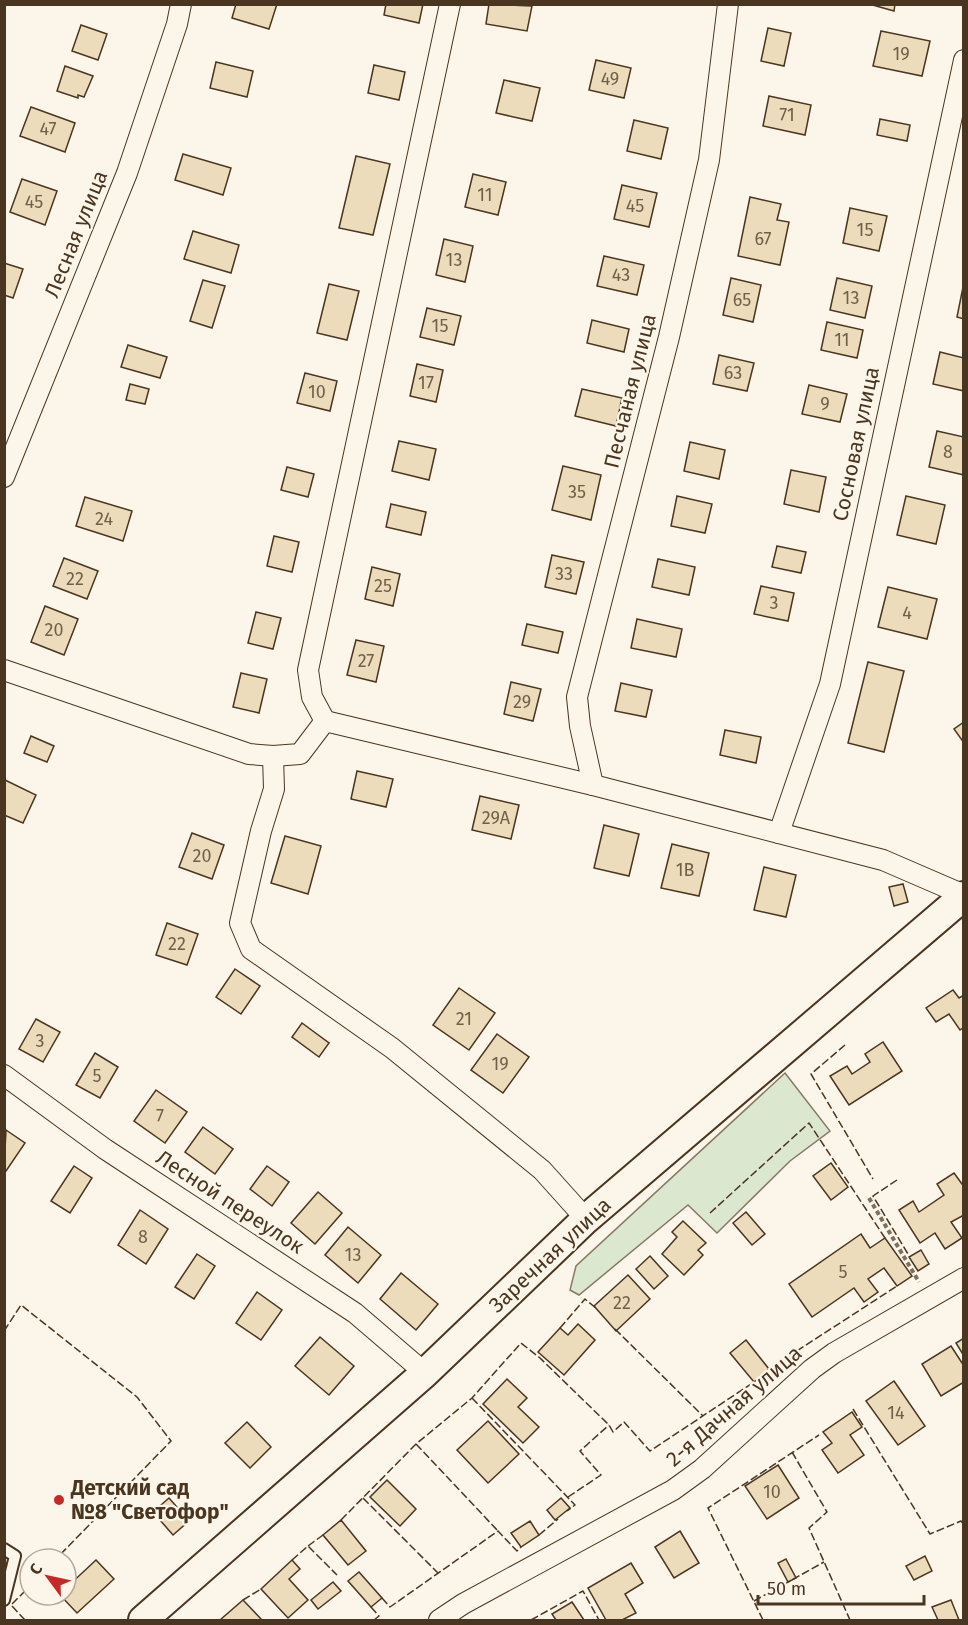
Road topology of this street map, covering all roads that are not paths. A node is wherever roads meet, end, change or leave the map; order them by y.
1 (181, 4) edge
2 (450, 4) edge
3 (728, 4) edge
4 (963, 60) edge
5 (4, 477) edge
6 (4, 670) edge
7 (325, 721) junction
8 (273, 756) junction
9 (593, 785) junction
10 (779, 833) junction
11 (963, 895) edge
12 (4, 1076) edge
13 (586, 1219) junction
14 (963, 1278) edge
15 (425, 1373) junction
16 (4, 1549) edge
17 (4, 1600) edge
18 (143, 1620) edge
19 (439, 1620) edge

1 - 5 street, Лесная улица
2 - 7 street
3 - 9 street, Песчаная улица
4 - 10 street, Сосновая улица
6 - 8 street
7 - 8 street
7 - 9 street
8 - 13 street
9 - 10 street
10 - 11 street
11 - 13 main road, Заречная улица
12 - 15 street, Лесной переулок
13 - 15 main road, Заречная улица
14 - 19 street, 2-я Дачная улица
15 - 18 main road, Заречная улица
16 - 17 lane

